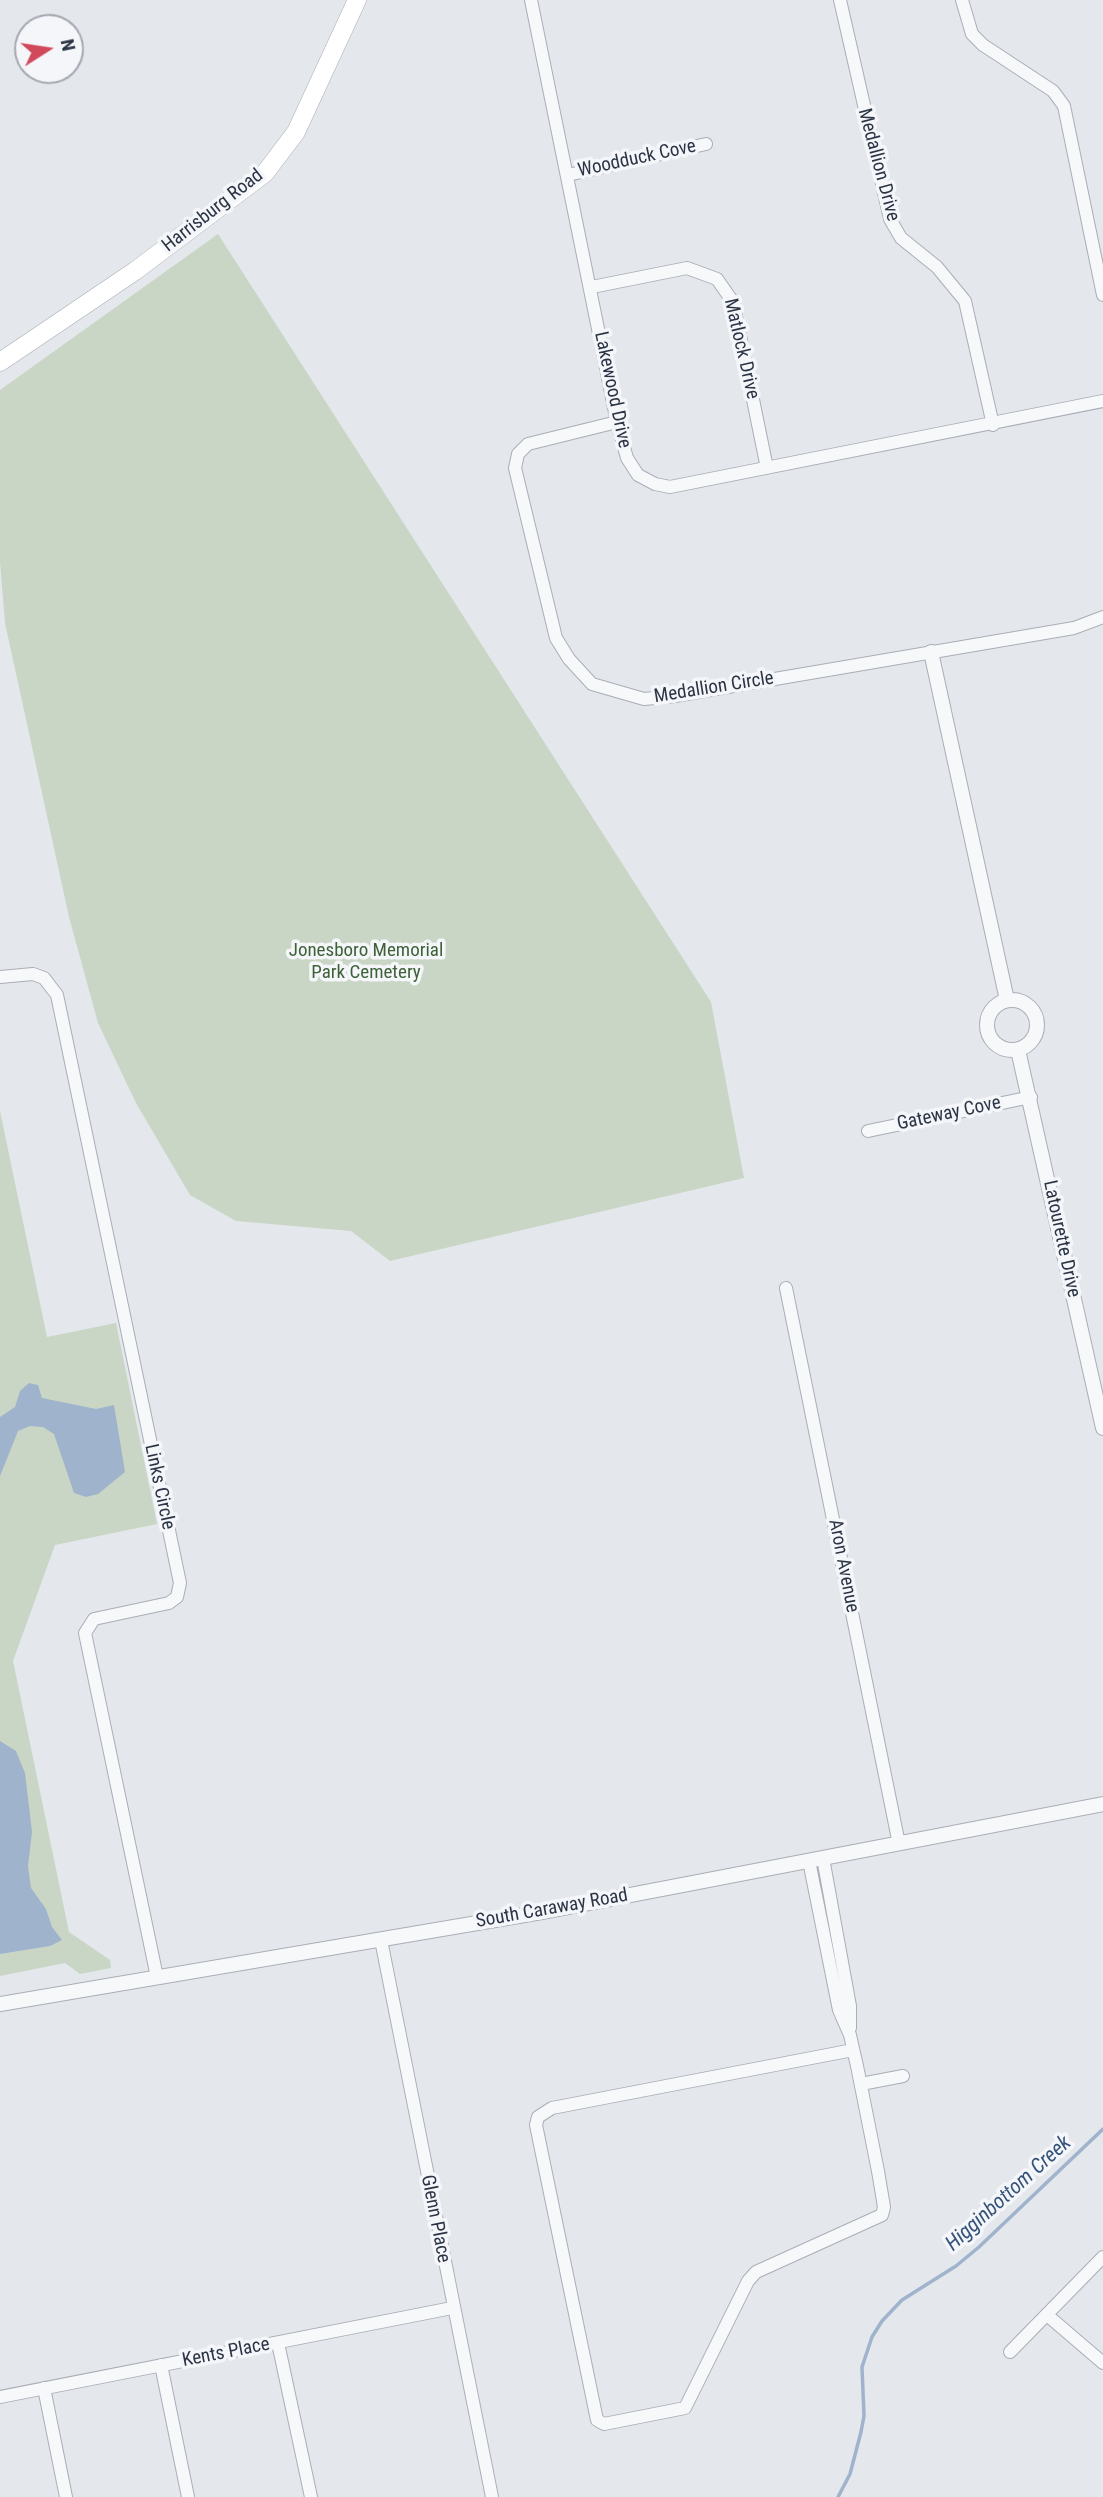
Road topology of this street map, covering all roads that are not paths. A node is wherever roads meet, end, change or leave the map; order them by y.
1 (357, 0) edge
2 (531, 0) edge
3 (840, 0) edge
4 (962, 0) edge
5 (706, 144) dead end
6 (568, 175) junction
7 (592, 287) junction
8 (1103, 295) edge
9 (0, 362) edge
10 (1103, 401) edge
11 (617, 422) junction
12 (993, 425) junction
13 (767, 468) junction
14 (1103, 617) edge
15 (930, 652) junction
16 (0, 977) edge
17 (1007, 1000) junction
18 (1018, 1050) junction
19 (1031, 1097) junction
20 (868, 1131) dead end
21 (786, 1288) dead end
22 (1103, 1428) edge
23 (1103, 1804) edge
24 (899, 1844) junction
25 (816, 1860) junction
26 (381, 1940) junction
27 (157, 1977) junction
28 (0, 2004) edge
29 (853, 2050) junction
30 (903, 2076) dead end
31 (861, 2084) junction
32 (1103, 2257) edge
33 (452, 2308) junction
34 (1047, 2315) junction
35 (278, 2343) junction
36 (1010, 2352) dead end
37 (1103, 2363) edge
38 (161, 2365) junction
39 (44, 2388) junction
40 (0, 2397) edge
41 (66, 2497) edge
42 (188, 2497) edge
43 (311, 2497) edge
44 (492, 2497) edge

1 - 9 main road, Harrisburg Road
2 - 6 street, Lakewood Drive
3 - 12 street, Medallion Drive
4 - 8 street
5 - 6 street, Woodduck Cove
6 - 7 street, Lakewood Drive
7 - 11 street, Lakewood Drive
7 - 13 street, Matlock Drive
10 - 12 street, Lakewood Drive
11 - 13 street, Lakewood Drive
11 - 15 street, Medallion Circle
12 - 13 street, Lakewood Drive
14 - 15 street, Medallion Circle
15 - 17 street
16 - 27 street, Links Circle
17 - 18 street
17 - 18 street
18 - 19 street, Latourette Drive
19 - 20 street, Gateway Cove
19 - 22 street, Latourette Drive
21 - 24 street, Aron Avenue
23 - 24 street, South Caraway Road
24 - 25 street, South Caraway Road
25 - 26 street, South Caraway Road
25 - 29 street
26 - 27 street, South Caraway Road
26 - 33 street, Glenn Place
27 - 28 street, South Caraway Road
29 - 31 street
29 - 31 street
30 - 31 street
32 - 34 street
33 - 35 street, Kents Place
33 - 44 street, Glenn Place
34 - 36 street
34 - 37 street
35 - 38 street, Kents Place
35 - 43 street
38 - 39 street, Kents Place
38 - 42 street
39 - 40 street, Kents Place
39 - 41 street

